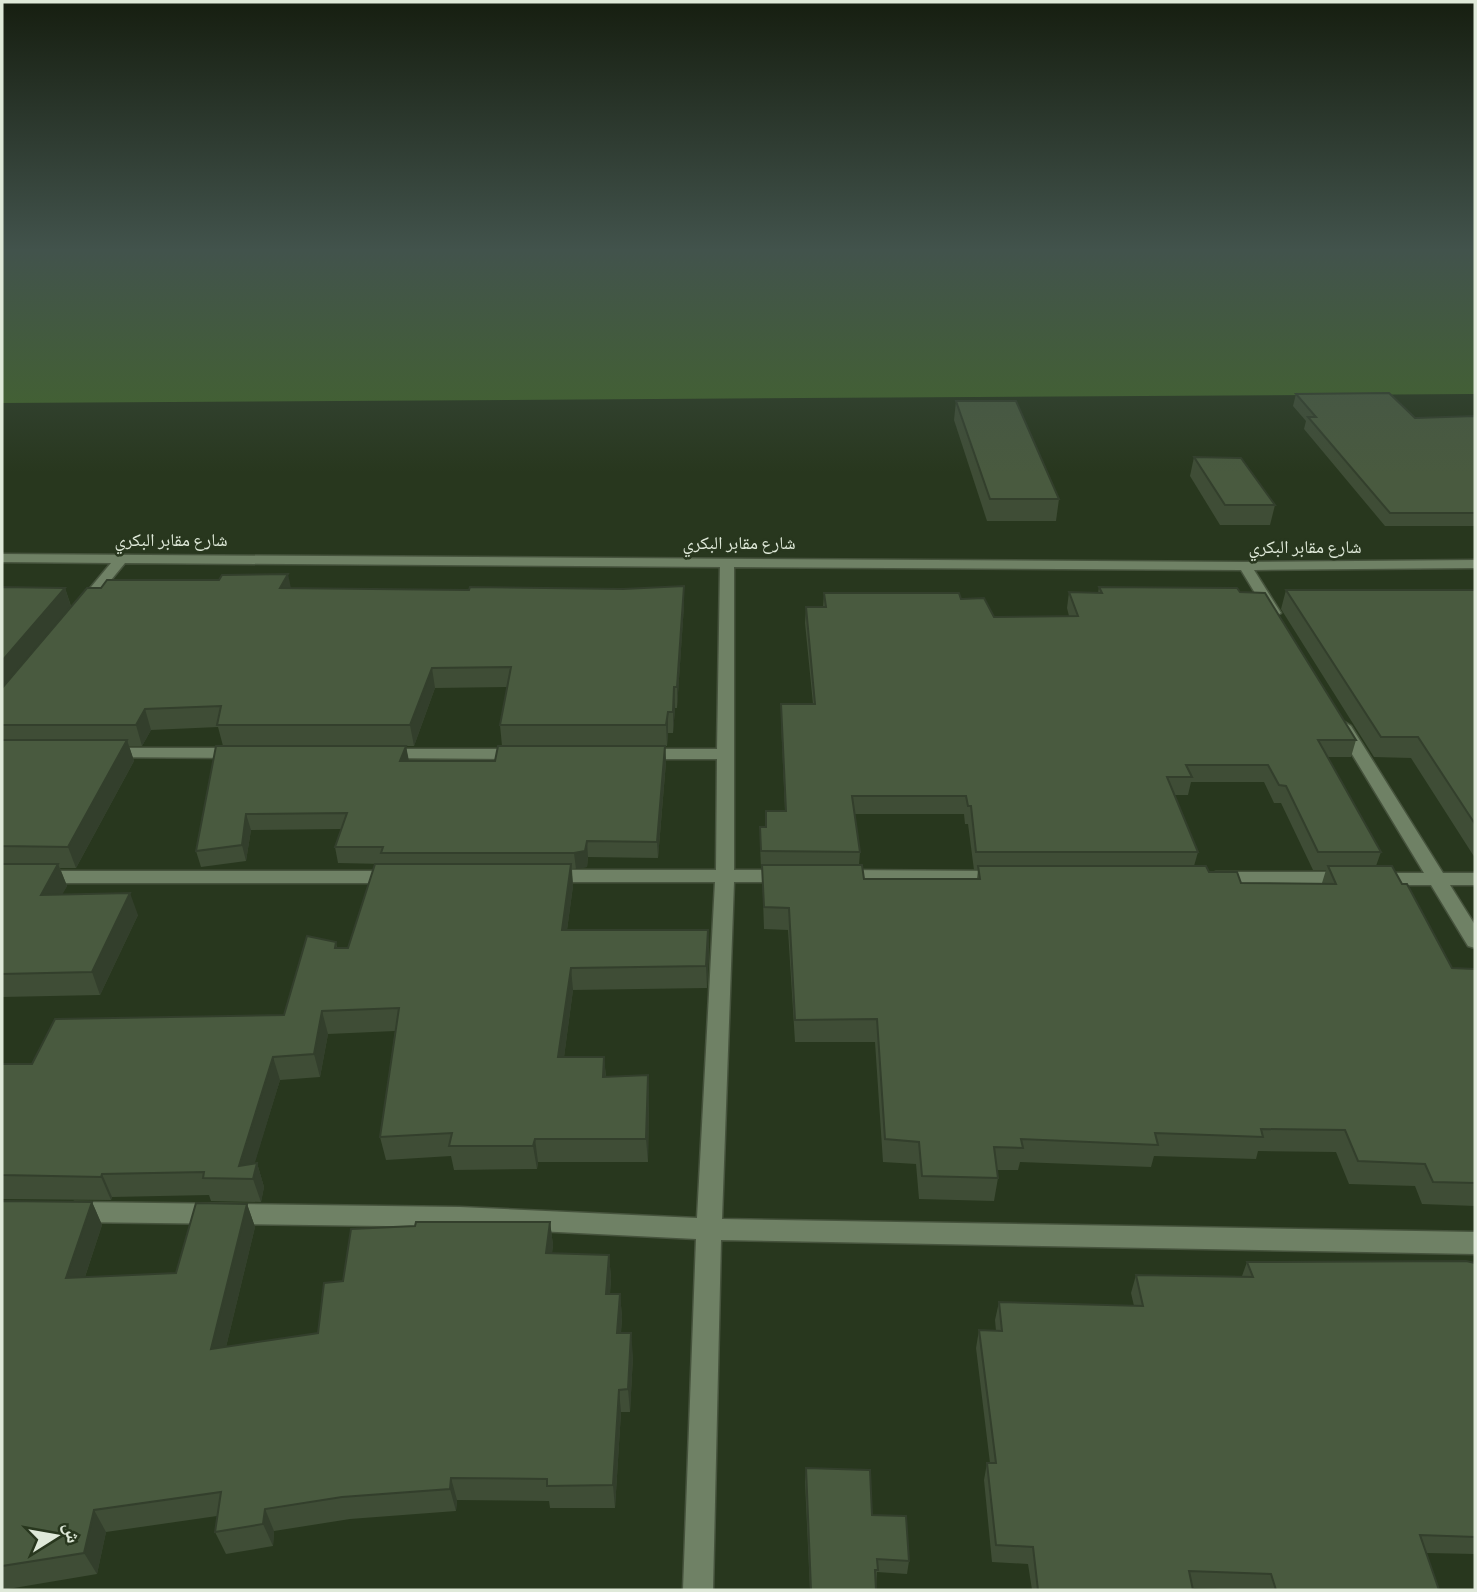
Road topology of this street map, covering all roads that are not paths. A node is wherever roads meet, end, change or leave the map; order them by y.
1 (2, 558) edge
2 (121, 559) junction
3 (727, 561) junction
4 (1475, 564) edge
5 (1245, 566) junction
6 (70, 621) edge
7 (1281, 624) edge
8 (1338, 717) edge
9 (85, 753) edge
10 (252, 753) edge
11 (363, 754) edge
12 (531, 754) edge
13 (628, 754) edge
14 (725, 754) junction
15 (529, 876) edge
16 (725, 876) junction
17 (2, 877) edge
18 (417, 877) edge
19 (1018, 877) edge
20 (1200, 878) edge
21 (1437, 879) junction
22 (1475, 879) edge
23 (1475, 941) edge
24 (57, 1212) edge
25 (709, 1228) junction
26 (1475, 1243) edge
27 (698, 1590) edge

1 - 2 street, شارع مقابر البكري
2 - 3 street, شارع مقابر البكري
2 - 6 street
3 - 5 street, شارع مقابر البكري
3 - 14 street
4 - 5 street, شارع مقابر البكري
5 - 7 street
8 - 21 street
9 - 10 street
11 - 12 street
13 - 14 street
14 - 16 street
15 - 16 street
16 - 19 street
16 - 25 street
17 - 18 street
20 - 21 street
21 - 22 street
21 - 23 street
24 - 25 street
25 - 26 street
25 - 27 street

